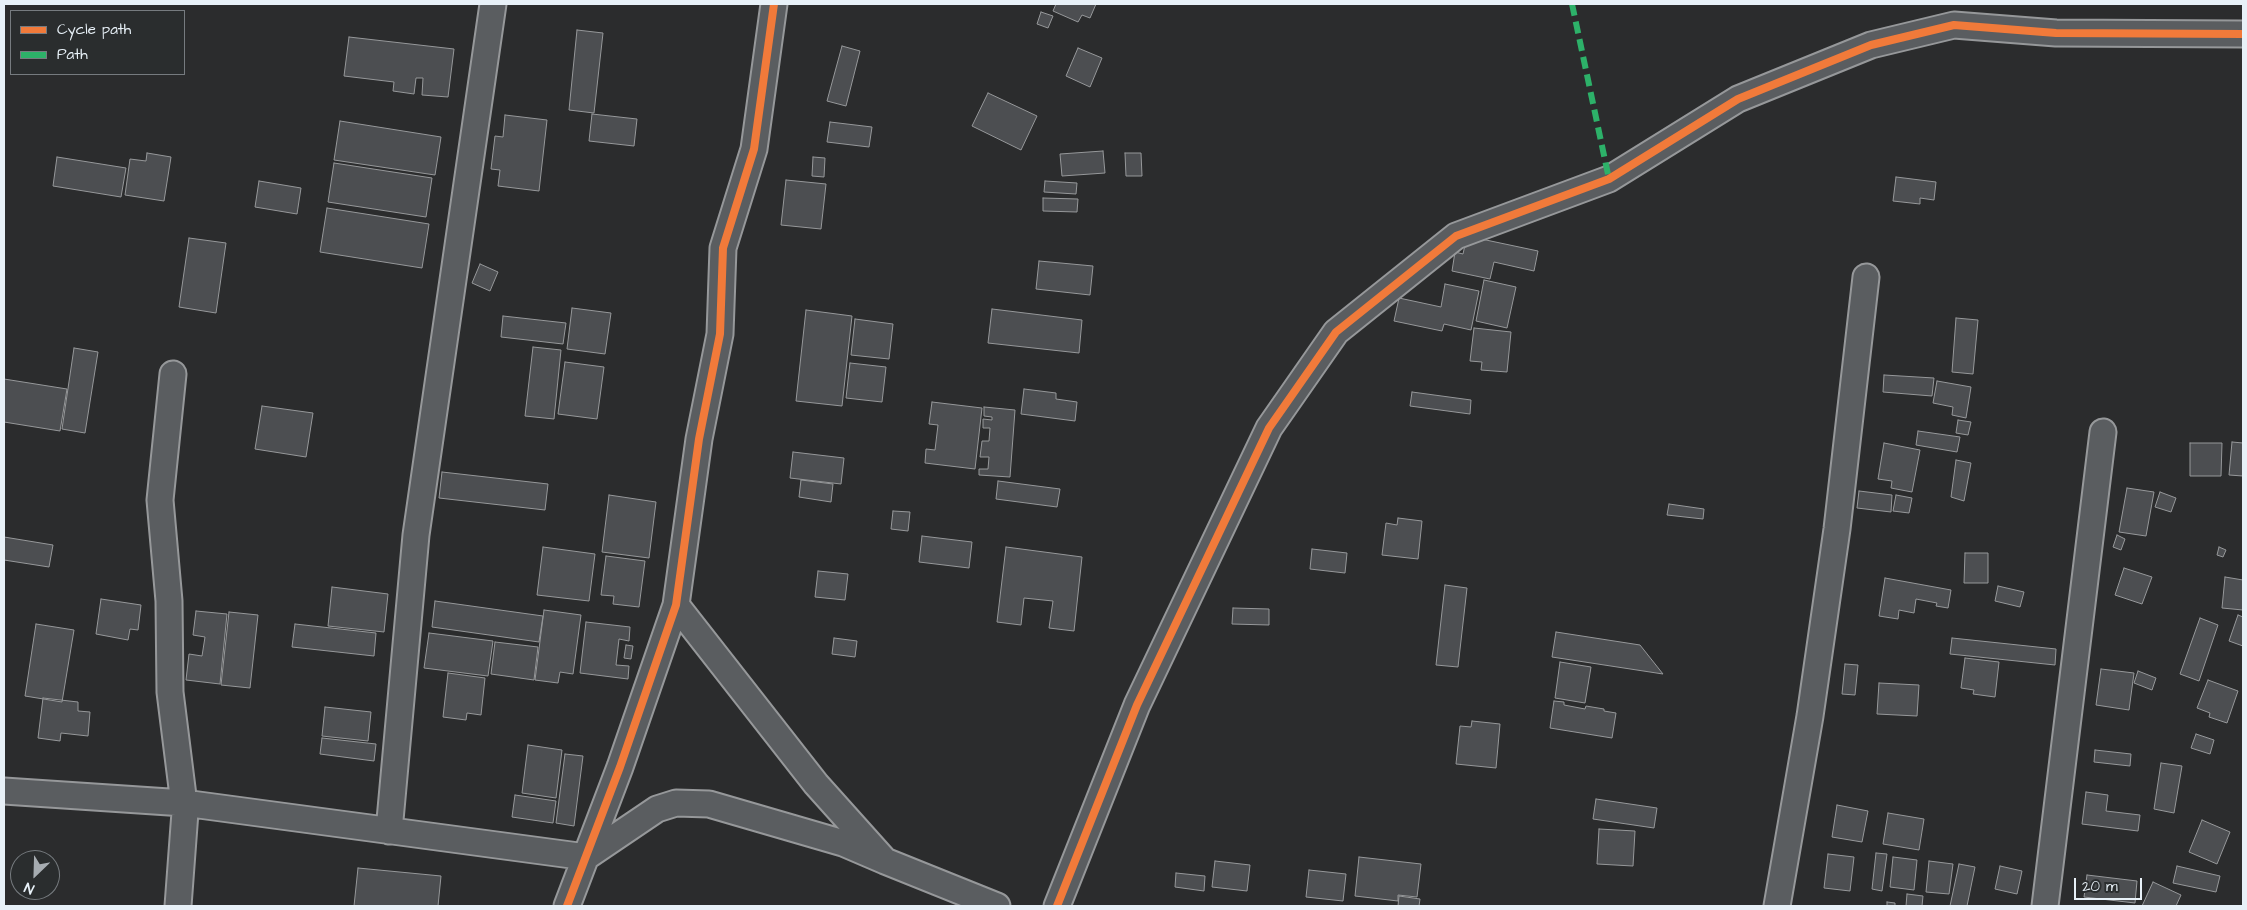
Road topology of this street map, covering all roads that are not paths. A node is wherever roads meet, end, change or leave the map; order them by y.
1 (493, 4) edge
2 (774, 4) edge
3 (2243, 34) edge
4 (1866, 277) dead end
5 (173, 374) dead end
6 (2103, 432) dead end
7 (676, 605) junction
8 (4, 791) edge
9 (184, 803) junction
10 (389, 831) junction
11 (586, 857) junction
12 (885, 861) junction
13 (178, 906) edge
14 (567, 906) edge
15 (997, 906) edge
16 (1056, 906) edge
17 (1777, 906) edge
18 (2045, 906) edge

1 - 10 street
2 - 7 street
3 - 16 street
4 - 17 street
5 - 9 street
6 - 18 street
7 - 11 street
7 - 12 street
8 - 9 street
9 - 10 street
9 - 13 street
10 - 11 street
11 - 12 street
11 - 14 street
12 - 15 street

